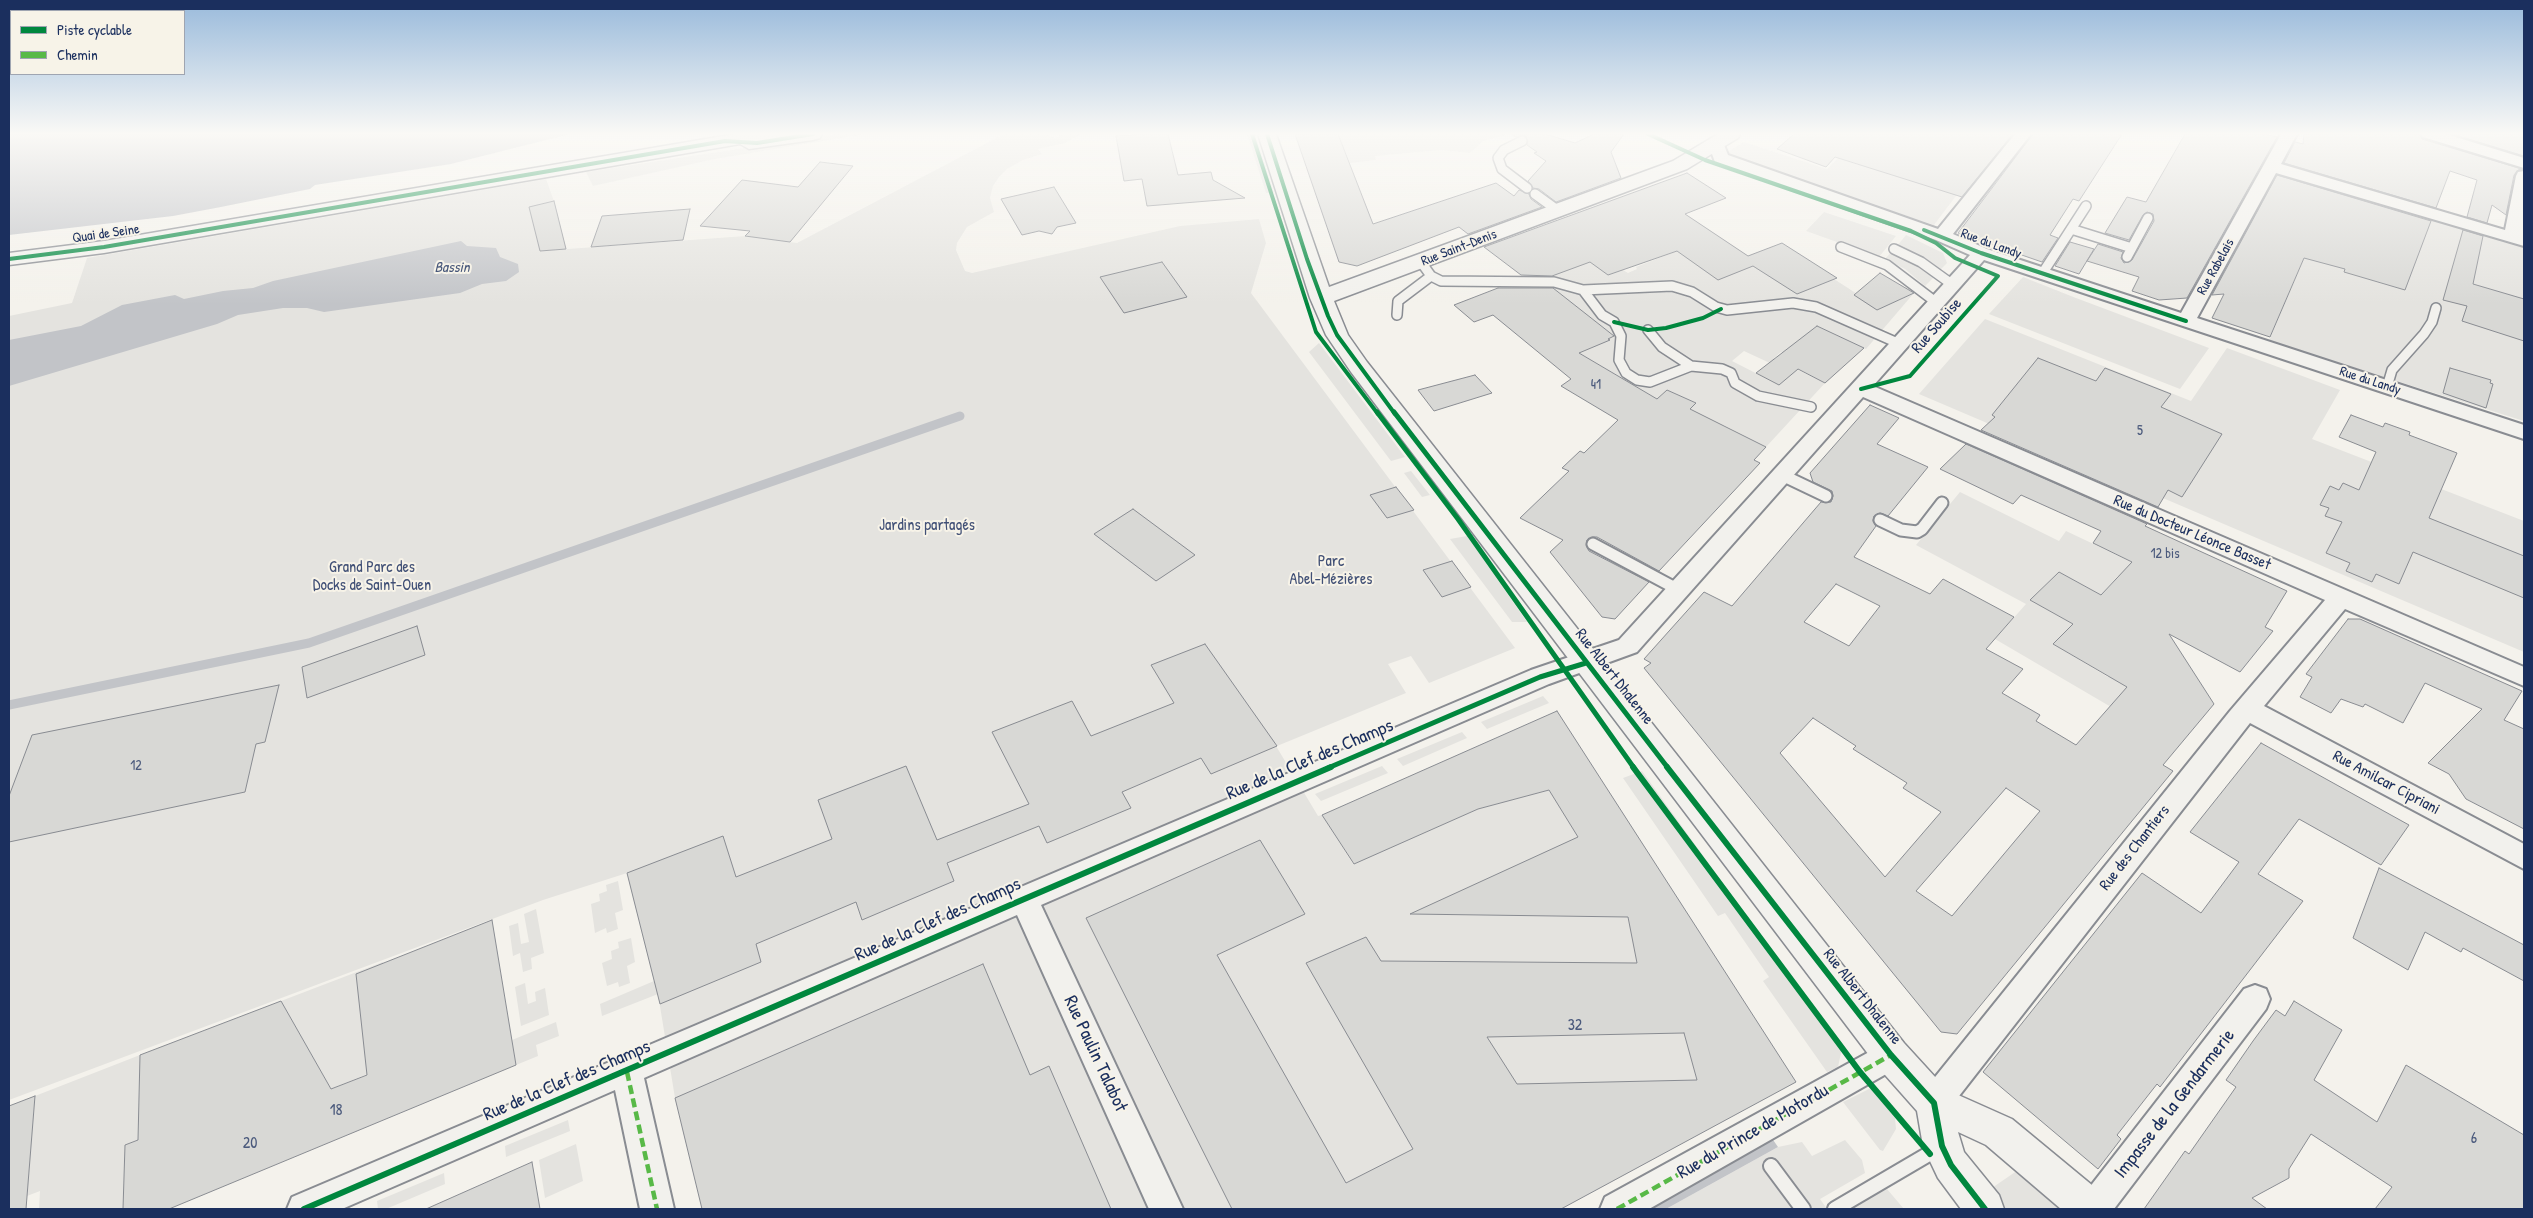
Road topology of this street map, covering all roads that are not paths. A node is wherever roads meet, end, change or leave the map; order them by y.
1 (431, 191) edge
2 (1286, 191) edge
3 (1609, 191) edge
4 (1812, 191) edge
5 (1978, 191) edge
6 (2259, 191) edge
7 (2354, 191) edge
8 (2523, 191) edge
9 (1535, 194) dead end
10 (2086, 206) dead end
11 (1557, 210) junction
12 (2148, 218) dead end
13 (2071, 229) junction
14 (1942, 236) junction
15 (2519, 239) edge
16 (1841, 247) dead end
17 (2132, 248) junction
18 (1894, 249) dead end
19 (1980, 253) junction
20 (2127, 257) dead end
21 (9, 259) edge
22 (1426, 269) junction
23 (2042, 274) junction
24 (1953, 285) junction
25 (1583, 290) junction
26 (1321, 298) junction
27 (1937, 303) junction
28 (2436, 308) dead end
29 (1397, 315) dead end
30 (2186, 321) junction
31 (1648, 330) dead end
32 (1900, 344) junction
33 (1691, 366) junction
34 (2387, 387) junction
35 (1860, 389) junction
36 (1811, 407) dead end
37 (2524, 432) edge
38 (1782, 475) junction
39 (1826, 496) dead end
40 (1942, 503) dead end
41 (1880, 520) dead end
42 (1593, 544) dead end
43 (1679, 590) junction
44 (2341, 598) junction
45 (1586, 663) junction
46 (2524, 678) edge
47 (2247, 708) junction
48 (2524, 857) edge
49 (1024, 899) junction
50 (2255, 1000) dead end
51 (1891, 1055) junction
52 (627, 1072) junction
53 (1934, 1102) junction
54 (1942, 1146) junction
55 (1771, 1166) dead end
56 (304, 1209) edge
57 (657, 1209) edge
58 (1166, 1209) edge
59 (1617, 1209) edge
60 (1803, 1209) edge
61 (1835, 1209) edge
62 (1985, 1209) edge
63 (2092, 1209) edge

1 - 21 main road, Quai de Seine
2 - 26 main road, Rue Albert Dhalenne
3 - 11 main road, Rue Saint-Denis
4 - 14 street, Rue du Landy
5 - 14 street
6 - 30 street, Rue Rabelais
7 - 15 street
8 - 15 street
9 - 11 lane
10 - 13 lane
11 - 22 main road, Rue Saint-Denis
12 - 17 lane
13 - 17 lane
13 - 23 lane
14 - 19 street, Rue du Landy
16 - 27 lane
17 - 20 lane
18 - 24 lane
19 - 23 street, Rue du Landy
19 - 24 street, Rue Soubise
22 - 25 lane
22 - 26 main road, Rue Saint-Denis
22 - 29 lane
23 - 30 street, Rue du Landy
24 - 27 street, Rue Soubise
25 - 32 lane
25 - 33 lane
26 - 45 main road, Rue Albert Dhalenne
27 - 32 street, Rue Soubise
28 - 34 lane
30 - 34 street, Rue du Landy
31 - 33 lane
32 - 35 street, Rue Soubise
33 - 36 lane
34 - 37 street, Rue du Landy
35 - 38 street, Rue Soubise
35 - 44 street, Rue du Docteur Léonce Basset
38 - 39 lane
38 - 43 street, Rue Soubise
40 - 41 lane
42 - 43 lane
43 - 45 street, Rue Soubise
44 - 46 street, Rue du Docteur Léonce Basset
44 - 47 street, Rue des Chantiers
45 - 49 street, Rue de la Clef des Champs
45 - 51 main road, Rue Albert Dhalenne
47 - 48 street, Rue Amilcar Cipriani
47 - 53 street, Rue des Chantiers
49 - 52 street, Rue de la Clef des Champs
49 - 58 street, Rue Paulin Talabot
50 - 63 street, Impasse de la Gendarmerie
51 - 53 main road, Rue Albert Dhalenne
51 - 59 street, Rue du Prince de Motordu
52 - 56 street, Rue de la Clef des Champs
52 - 57 street
53 - 54 main road
53 - 63 main road, Rue Albert Dhalenne
54 - 61 lane
54 - 62 main road
55 - 60 lane

